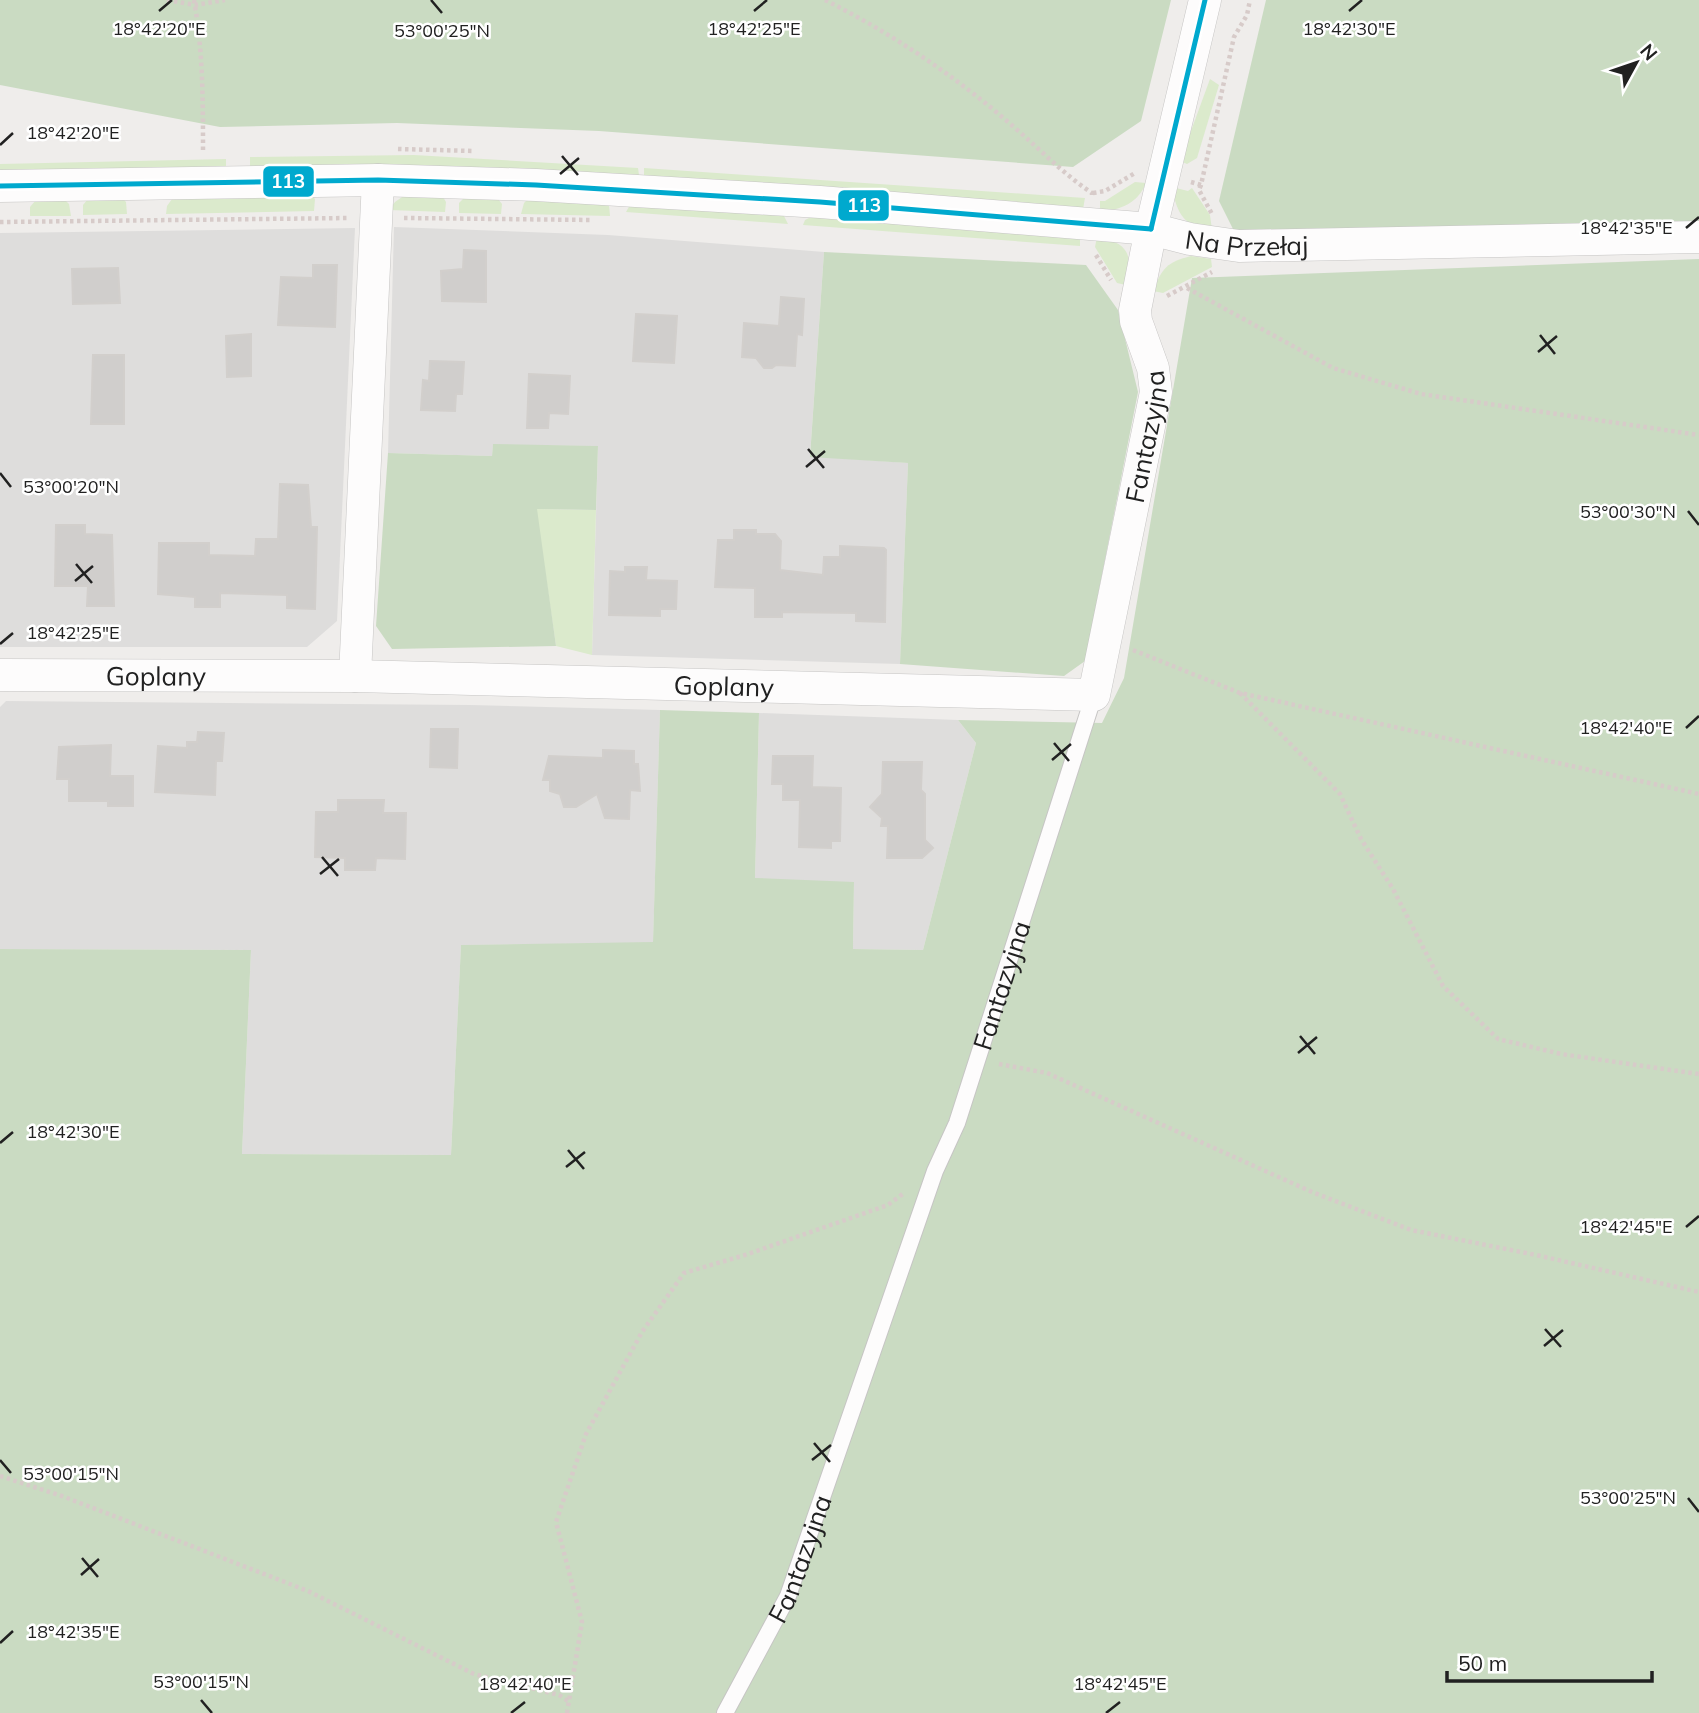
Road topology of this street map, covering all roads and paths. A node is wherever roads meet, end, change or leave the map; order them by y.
1 (167, 0) edge
2 (225, 0) edge
3 (825, 0) edge
4 (1205, 0) edge
5 (1250, 0) edge
6 (194, 2) edge
7 (203, 152) dead end
8 (378, 180) junction
9 (1188, 181) dead end
10 (1201, 185) junction
11 (0, 186) edge
12 (1092, 193) dead end
13 (351, 218) dead end
14 (396, 218) dead end
15 (1214, 218) dead end
16 (592, 220) dead end
17 (0, 222) edge
18 (1150, 229) junction
19 (1699, 237) edge
20 (1089, 250) dead end
21 (1219, 268) dead end
22 (1116, 288) dead end
23 (1187, 288) junction
24 (1159, 300) dead end
25 (1699, 435) edge
26 (1106, 639) junction
27 (0, 676) edge
28 (355, 676) junction
29 (1240, 692) junction
30 (1094, 695) junction
31 (1699, 794) edge
32 (977, 1059) junction
33 (1699, 1074) edge
34 (934, 1171) junction
35 (1699, 1292) edge
36 (0, 1476) edge
37 (568, 1701) junction
38 (567, 1713) edge
39 (724, 1713) edge

1 - 6 path
2 - 6 path
3 - 12 path
4 - 18 street, Fantazyjna
5 - 10 path
6 - 7 path
8 - 11 street, Na Przełaj
8 - 18 street, Na Przełaj
8 - 28 street
9 - 10 path
10 - 15 path
13 - 17 path
14 - 16 path
18 - 19 street, Na Przełaj
18 - 26 street, Fantazyjna
20 - 22 path
21 - 23 path
23 - 24 path
23 - 25 path
26 - 29 path
26 - 30 street, Fantazyjna
27 - 28 street, Goplany
28 - 30 street, Goplany
29 - 31 path
29 - 33 path
30 - 32 lane, Fantazyjna
32 - 34 lane, Fantazyjna
32 - 35 path
34 - 37 path
34 - 39 lane, Fantazyjna
36 - 37 path
37 - 38 path

